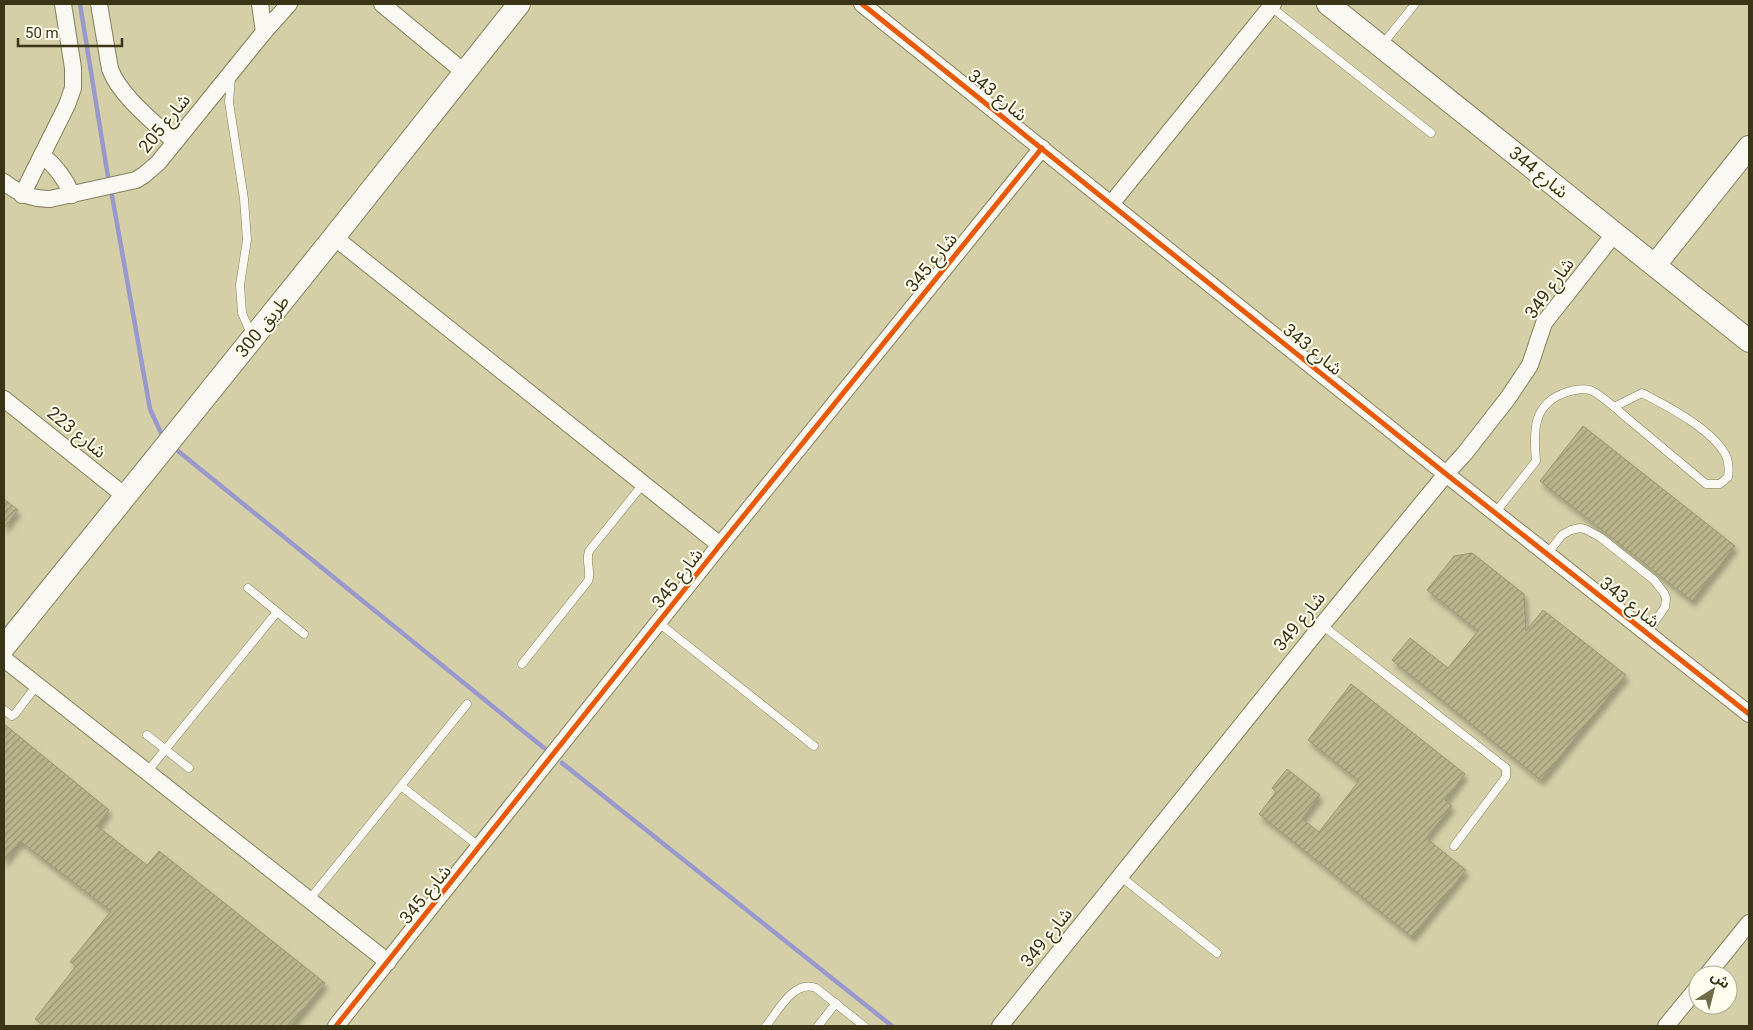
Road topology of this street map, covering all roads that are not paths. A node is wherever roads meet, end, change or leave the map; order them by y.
1 (63, 4) edge
2 (99, 4) edge
3 (260, 4) edge
4 (289, 4) edge
5 (382, 4) edge
6 (518, 4) edge
7 (862, 4) edge
8 (1328, 4) edge
9 (1415, 4) edge
10 (1272, 6) edge
11 (264, 32) junction
12 (1381, 46) junction
13 (232, 72) junction
14 (464, 72) junction
15 (1430, 132) dead end
16 (175, 142) junction
17 (1749, 147) edge
18 (1042, 148) junction
19 (42, 156) junction
20 (4, 182) edge
21 (22, 194) junction
22 (72, 195) junction
23 (1111, 204) junction
24 (1615, 233) junction
25 (334, 237) junction
26 (1655, 265) junction
27 (253, 338) junction
28 (1749, 341) edge
29 (4, 399) edge
30 (1614, 407) junction
31 (1446, 474) junction
32 (643, 484) junction
33 (125, 496) junction
34 (1495, 513) junction
35 (720, 546) junction
36 (1547, 554) junction
37 (248, 588) dead end
38 (277, 612) junction
39 (659, 623) junction
40 (1322, 625) junction
41 (1647, 633) junction
42 (304, 634) dead end
43 (4, 647) edge
44 (4, 659) edge
45 (522, 664) dead end
46 (37, 685) junction
47 (467, 704) dead end
48 (4, 710) edge
49 (1749, 714) edge
50 (146, 735) dead end
51 (814, 746) dead end
52 (165, 750) junction
53 (189, 768) dead end
54 (147, 772) junction
55 (401, 786) junction
56 (1454, 846) dead end
57 (480, 848) junction
58 (1120, 876) junction
59 (309, 900) junction
60 (1749, 923) edge
61 (1217, 953) dead end
62 (388, 962) junction
63 (1716, 965) edge
64 (1688, 999) edge
65 (836, 1003) junction
66 (336, 1026) edge
67 (766, 1026) edge
68 (818, 1026) edge
69 (864, 1026) edge
70 (1000, 1026) edge
71 (1666, 1026) edge

1 - 19 street
2 - 16 street
3 - 11 street
4 - 11 street, شارع 205
5 - 14 street
6 - 14 main road, طريق 300
7 - 18 street, شارع 343
8 - 12 main road, شارع 344
9 - 12 lane
10 - 15 lane
10 - 23 street
11 - 13 street, شارع 205
12 - 24 main road, شارع 344
13 - 16 street, شارع 205
13 - 27 lane
14 - 25 main road, طريق 300
16 - 22 street, شارع 205
17 - 26 main road
18 - 23 street, شارع 343
18 - 35 street, شارع 345
19 - 21 street
19 - 22 street
20 - 21 street, شارع 205
21 - 22 street, شارع 205
23 - 31 street, شارع 343
24 - 26 main road, شارع 344
24 - 31 street, شارع 349
25 - 27 main road, طريق 300
25 - 32 street
26 - 28 main road, شارع 344
27 - 33 main road, طريق 300
29 - 33 street, شارع 223
30 - 30 lane
30 - 34 lane
31 - 34 street, شارع 343
31 - 40 street, شارع 349
32 - 35 street
32 - 45 lane
33 - 43 main road, طريق 300
34 - 36 street, شارع 343
35 - 39 street, شارع 345
36 - 41 street, شارع 343
36 - 41 lane
37 - 38 lane
38 - 42 lane
38 - 52 lane
39 - 51 lane
39 - 57 street, شارع 345
40 - 56 lane
40 - 58 street, شارع 349
41 - 49 street, شارع 343
44 - 46 street
46 - 48 lane
46 - 54 street
47 - 55 lane
50 - 52 lane
52 - 53 lane
52 - 54 lane
54 - 59 street
55 - 57 lane
55 - 59 lane
57 - 62 street, شارع 345
58 - 61 lane
58 - 70 street, شارع 349
59 - 62 street
60 - 63 street
62 - 66 street, شارع 345
64 - 71 street
65 - 67 lane
65 - 68 lane
65 - 69 lane

